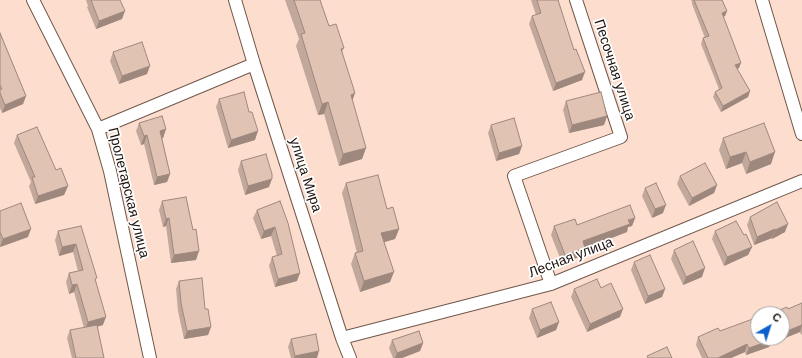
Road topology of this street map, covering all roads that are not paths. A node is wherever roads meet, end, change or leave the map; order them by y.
1 (33, 0) edge
2 (235, 0) edge
3 (576, 0) edge
4 (762, 0) edge
5 (254, 64) junction
6 (98, 129) junction
7 (802, 134) edge
8 (802, 181) edge
9 (551, 284) junction
10 (342, 338) junction
11 (150, 358) edge
12 (350, 358) edge

1 - 6 street, Пролетарская улица
2 - 5 street, улица Мира
3 - 9 street, Песочная улица
4 - 7 street
5 - 6 street
5 - 10 street, улица Мира
6 - 11 street, Пролетарская улица
8 - 9 street, Лесная улица
9 - 10 street, Лесная улица
10 - 12 street, улица Мира

